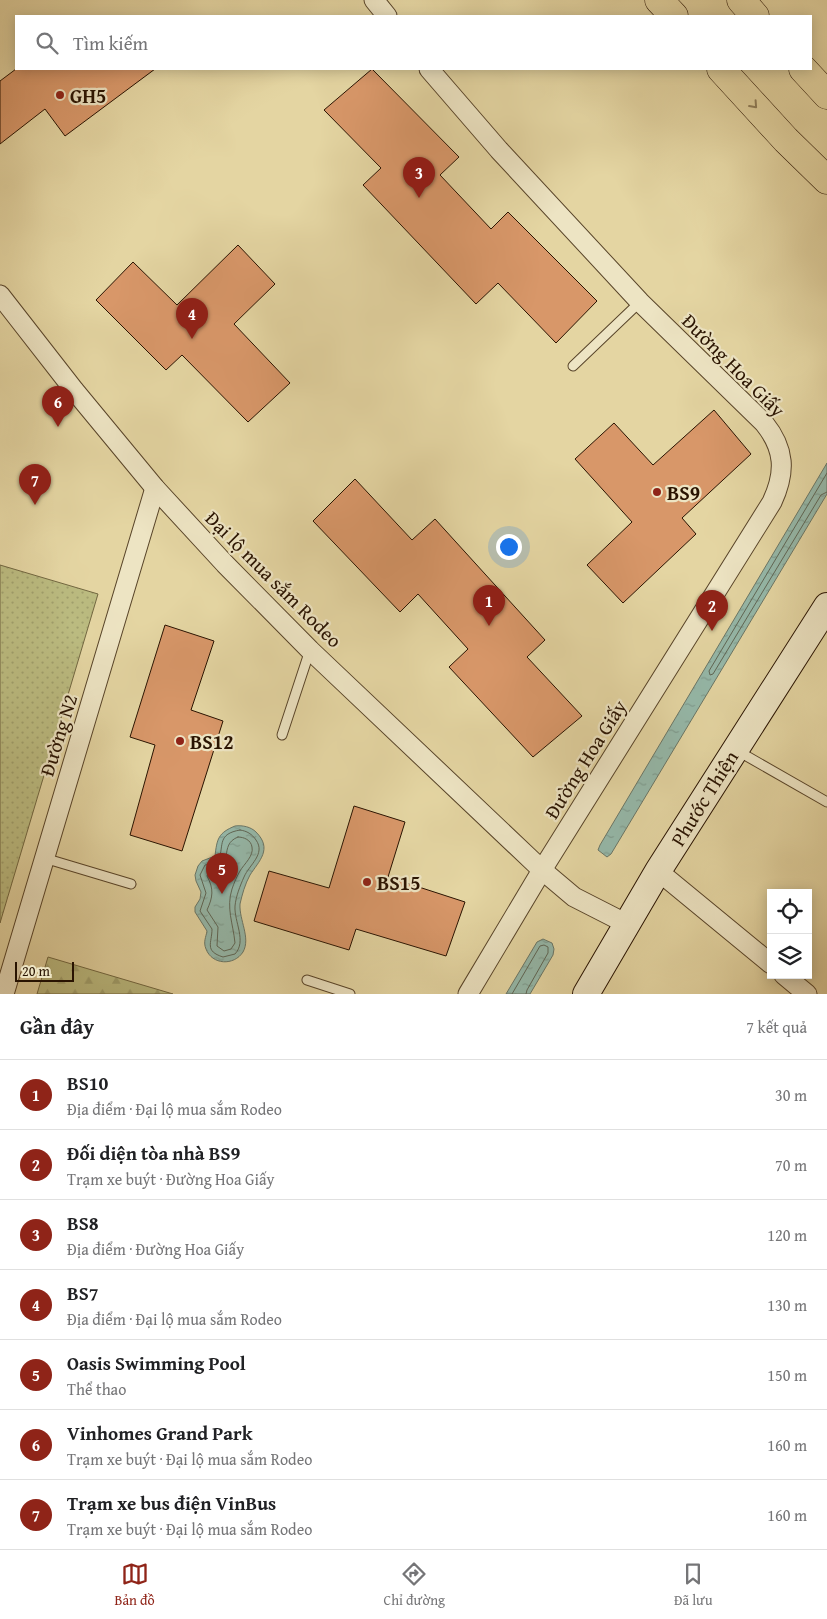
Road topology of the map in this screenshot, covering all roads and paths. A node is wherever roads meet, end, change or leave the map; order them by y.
1 (374, 0) edge
2 (659, 0) edge
3 (741, 0) edge
4 (385, 15) edge
5 (673, 15) edge
6 (754, 15) edge
7 (430, 70) edge
8 (722, 70) edge
9 (804, 70) edge
10 (827, 95) edge
11 (827, 180) edge
12 (0, 296) edge
13 (640, 302) junction
14 (573, 366) dead end
15 (155, 488) junction
16 (827, 606) edge
17 (310, 650) junction
18 (282, 735) dead end
19 (735, 750) junction
20 (827, 802) edge
21 (44, 858) junction
22 (542, 870) junction
23 (658, 871) junction
24 (130, 884) dead end
25 (627, 924) junction
26 (767, 961) edge
27 (789, 979) edge
28 (307, 980) dead end
29 (4, 994) edge
30 (350, 994) edge
31 (468, 994) edge
32 (586, 994) edge
33 (807, 994) edge

1 - 4 street
2 - 5 highway
3 - 6 highway
7 - 13 street, Đường Hoa Giấy
8 -> 11 highway
9 - 10 highway
12 - 15 street, Đại lộ mua sắm Rodeo
13 - 14 lane
13 - 22 street, Đường Hoa Giấy
15 - 17 street, Đại lộ mua sắm Rodeo
15 - 21 street, Đường N2
16 - 19 street, Phước Thiện
17 - 18 lane
17 - 22 street, Đại lộ mua sắm Rodeo
19 - 20 lane
19 - 23 street, Phước Thiện
21 - 24 lane
21 - 29 street, Đường N2
22 - 25 street, Đại lộ mua sắm Rodeo
22 - 31 street, Đường Hoa Giấy
23 - 25 street, Phước Thiện
23 - 26 street
25 - 32 street, Phước Thiện
27 - 33 street
28 - 30 lane

